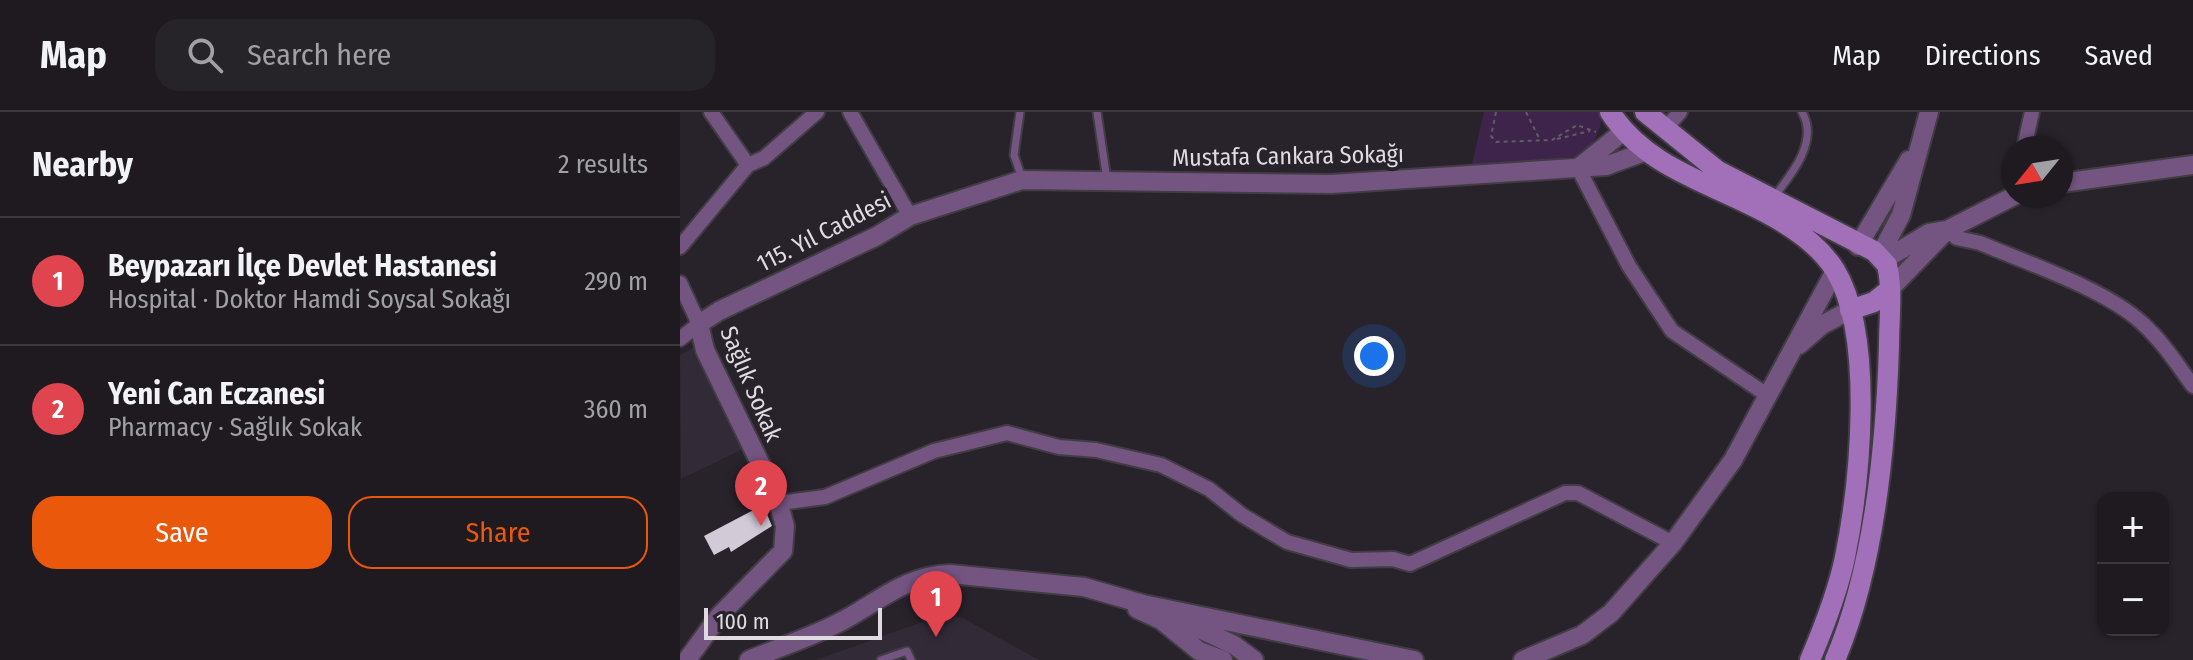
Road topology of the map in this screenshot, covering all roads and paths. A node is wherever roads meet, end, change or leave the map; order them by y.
1 (711, 112) edge
2 (817, 112) edge
3 (850, 112) edge
4 (1020, 112) edge
5 (1097, 112) edge
6 (1496, 112) edge
7 (1526, 112) edge
8 (1610, 112) edge
9 (1680, 112) edge
10 (1802, 112) edge
11 (1929, 112) edge
12 (2032, 112) edge
13 (1653, 117) edge
14 (2027, 136) edge
15 (1604, 137) junction
16 (1922, 137) junction
17 (1539, 139) junction
18 (1552, 140) junction
19 (1644, 152) junction
20 (748, 165) junction
21 (2193, 165) edge
22 (1578, 168) junction
23 (1022, 180) junction
24 (1107, 180) junction
25 (2073, 181) edge
26 (999, 186) joint
27 (1772, 199) junction
28 (2001, 203) edge
29 (910, 216) junction
30 (1947, 230) junction
31 (1858, 246) junction
32 (680, 247) edge
33 (1882, 257) junction
34 (1835, 271) junction
35 (680, 283) edge
36 (1889, 290) junction
37 (1850, 310) junction
38 (699, 324) junction
39 (680, 339) edge
40 (1787, 354) junction
41 (2193, 386) edge
42 (1767, 395) junction
43 (779, 503) junction
44 (1673, 543) junction
45 (1114, 595) junction
46 (1143, 604) junction
47 (1246, 622) junction
48 (1203, 630) junction
49 (1201, 655) edge
50 (1229, 655) edge
51 (687, 660) edge
52 (749, 660) edge
53 (881, 660) edge
54 (911, 660) edge
55 (1254, 660) edge
56 (1414, 660) edge
57 (1523, 660) edge
58 (1810, 660) edge
59 (1835, 660) edge

1 - 20 street
2 - 20 street
3 - 29 street
4 - 23 lane
5 - 24 lane
6 - 17 path
7 - 17 path
8 - 15 main road
9 - 13 street
10 - 27 lane
11 - 16 street
12 - 14 street
13 - 15 main road
13 - 19 main road
13 - 27 main road
15 - 18 path
15 - 18 path
15 - 19 main road
15 - 22 street
16 - 31 street
16 - 33 street
17 - 18 path
19 - 22 street, Mustafa Cankara Sokağı
19 - 34 main road
20 - 32 street
21 - 25 street
22 - 24 street, Mustafa Cankara Sokağı
22 - 42 street
23 - 24 street, Mustafa Cankara Sokağı
23 - 26 street, Mustafa Cankara Sokağı
26 - 29 street, 115. Yıl Caddesi
27 - 31 main road
28 - 30 street
29 - 38 street, 115. Yıl Caddesi
30 - 33 street
30 - 36 street
30 - 41 street
31 - 33 main road
31 - 34 main road
33 - 36 main road
34 - 37 main road
34 - 40 street
35 - 38 street
36 - 37 main road
36 - 59 main road
37 - 40 street
37 - 58 main road
38 - 39 street, 115. Yıl Caddesi
38 - 43 street, Sağlık Sokak
40 - 42 street
42 - 44 street
43 - 44 street
43 - 51 street, Sağlık Sokak
44 - 57 street
45 - 46 street
45 - 49 street
45 - 52 street
46 - 47 street
46 - 48 street
47 - 48 street
47 - 50 street
47 - 56 street
48 - 49 street
48 - 50 street
49 - 50 street
50 - 55 street
53 - 54 lane

